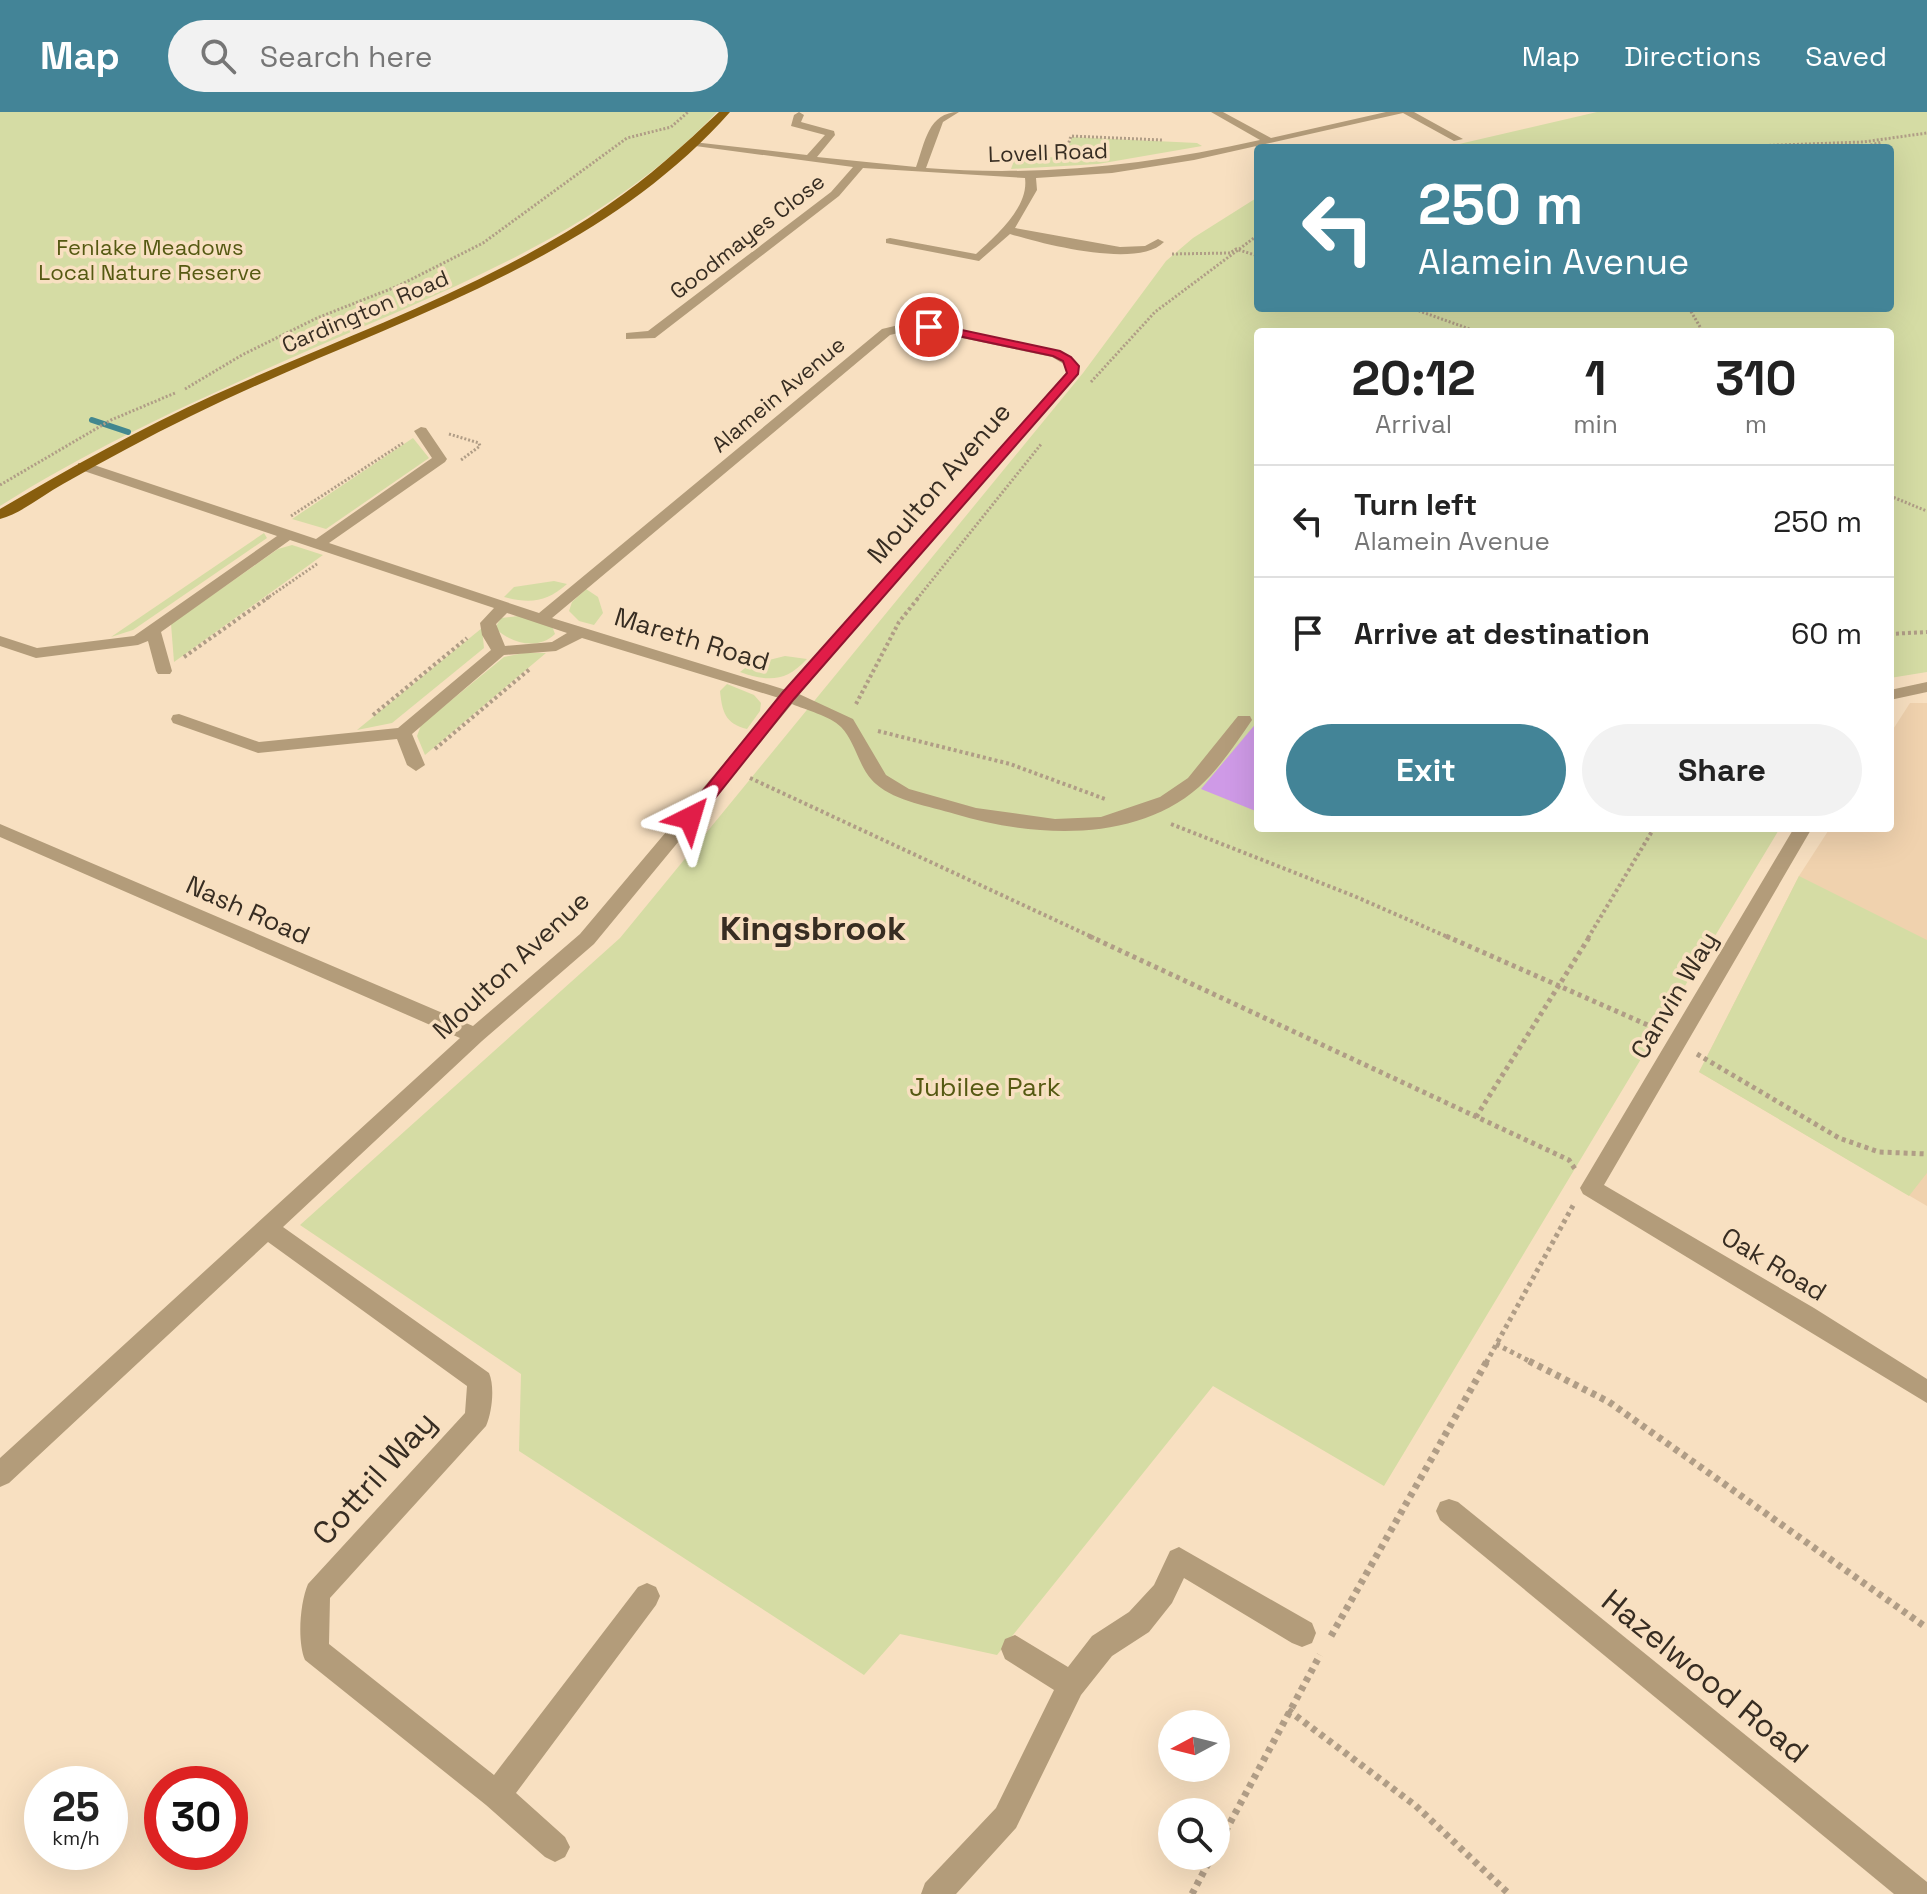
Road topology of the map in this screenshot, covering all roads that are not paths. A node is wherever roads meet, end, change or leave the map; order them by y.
1 (725, 112) edge
2 (954, 112) edge
3 (1216, 112) edge
4 (1399, 112) edge
5 (1407, 112) edge
6 (799, 115) dead end
7 (1458, 139) dead end
8 (1267, 140) junction
9 (693, 145) junction
10 (810, 158) junction
11 (862, 163) junction
12 (920, 169) junction
13 (1030, 175) junction
14 (1008, 230) junction
15 (890, 241) dead end
16 (1153, 246) road end
17 (630, 336) dead end
18 (1072, 374) joint
19 (421, 431) dead end
20 (83, 466) junction
21 (0, 515) edge
22 (287, 535) junction
23 (316, 546) junction
24 (504, 607) junction
25 (542, 618) junction
26 (153, 631) junction
27 (580, 632) junction
28 (0, 641) edge
29 (500, 651) junction
30 (164, 671) dead end
31 (1927, 687) edge
32 (1894, 694) edge
33 (789, 696) junction
34 (179, 719) dead end
35 (1244, 720) dead end
36 (403, 733) junction
37 (416, 765) dead end
38 (0, 830) edge
39 (1801, 832) edge
40 (475, 1036) junction
41 (1591, 1188) joint
42 (268, 1229) junction
43 (1927, 1392) edge
44 (0, 1475) edge
45 (1449, 1511) dead end
46 (647, 1596) dead end
47 (1302, 1633) dead end
48 (1015, 1649) dead end
49 (1071, 1685) junction
50 (496, 1795) junction
51 (555, 1847) dead end
52 (936, 1894) edge
53 (1918, 1894) edge

1 - 9 main road, Cardington Road
2 - 12 street
3 - 8 street
4 - 8 street, Lovell Road
5 - 7 street
6 - 10 street
8 - 13 street, Lovell Road
9 - 10 street, Lovell Road
9 - 20 main road, Cardington Road
10 - 11 street, Lovell Road
11 - 12 street, Lovell Road
11 - 17 street, Goodmayes Close
12 - 13 street, Lovell Road
13 - 14 street
14 - 15 street
14 - 16 street
18 - 25 street, Alamein Avenue
18 - 33 street, Moulton Avenue
19 - 23 street
20 - 21 main road, Cardington Road
20 - 22 street, Mareth Road
22 - 23 street, Mareth Road
22 - 26 street
23 - 24 street, Mareth Road
24 - 25 street, Mareth Road
24 - 29 street
25 - 27 street, Mareth Road
26 - 28 street
26 - 30 street
27 - 29 street, Mareth Road
27 - 33 street, Mareth Road
29 - 36 street
31 - 32 street
33 - 35 street, Mareth Road
33 - 40 street, Moulton Avenue
34 - 36 street
36 - 37 street
38 - 40 street, Nash Road
39 - 41 street, Canvin Way
40 - 42 street, Moulton Avenue
41 - 43 street, Oak Road
42 - 44 street, Moulton Avenue
42 - 50 street, Cottril Way
45 - 53 street, Hazelwood Road
46 - 50 street
47 - 49 street
48 - 49 street
49 - 52 street
50 - 51 street, Cottril Way

